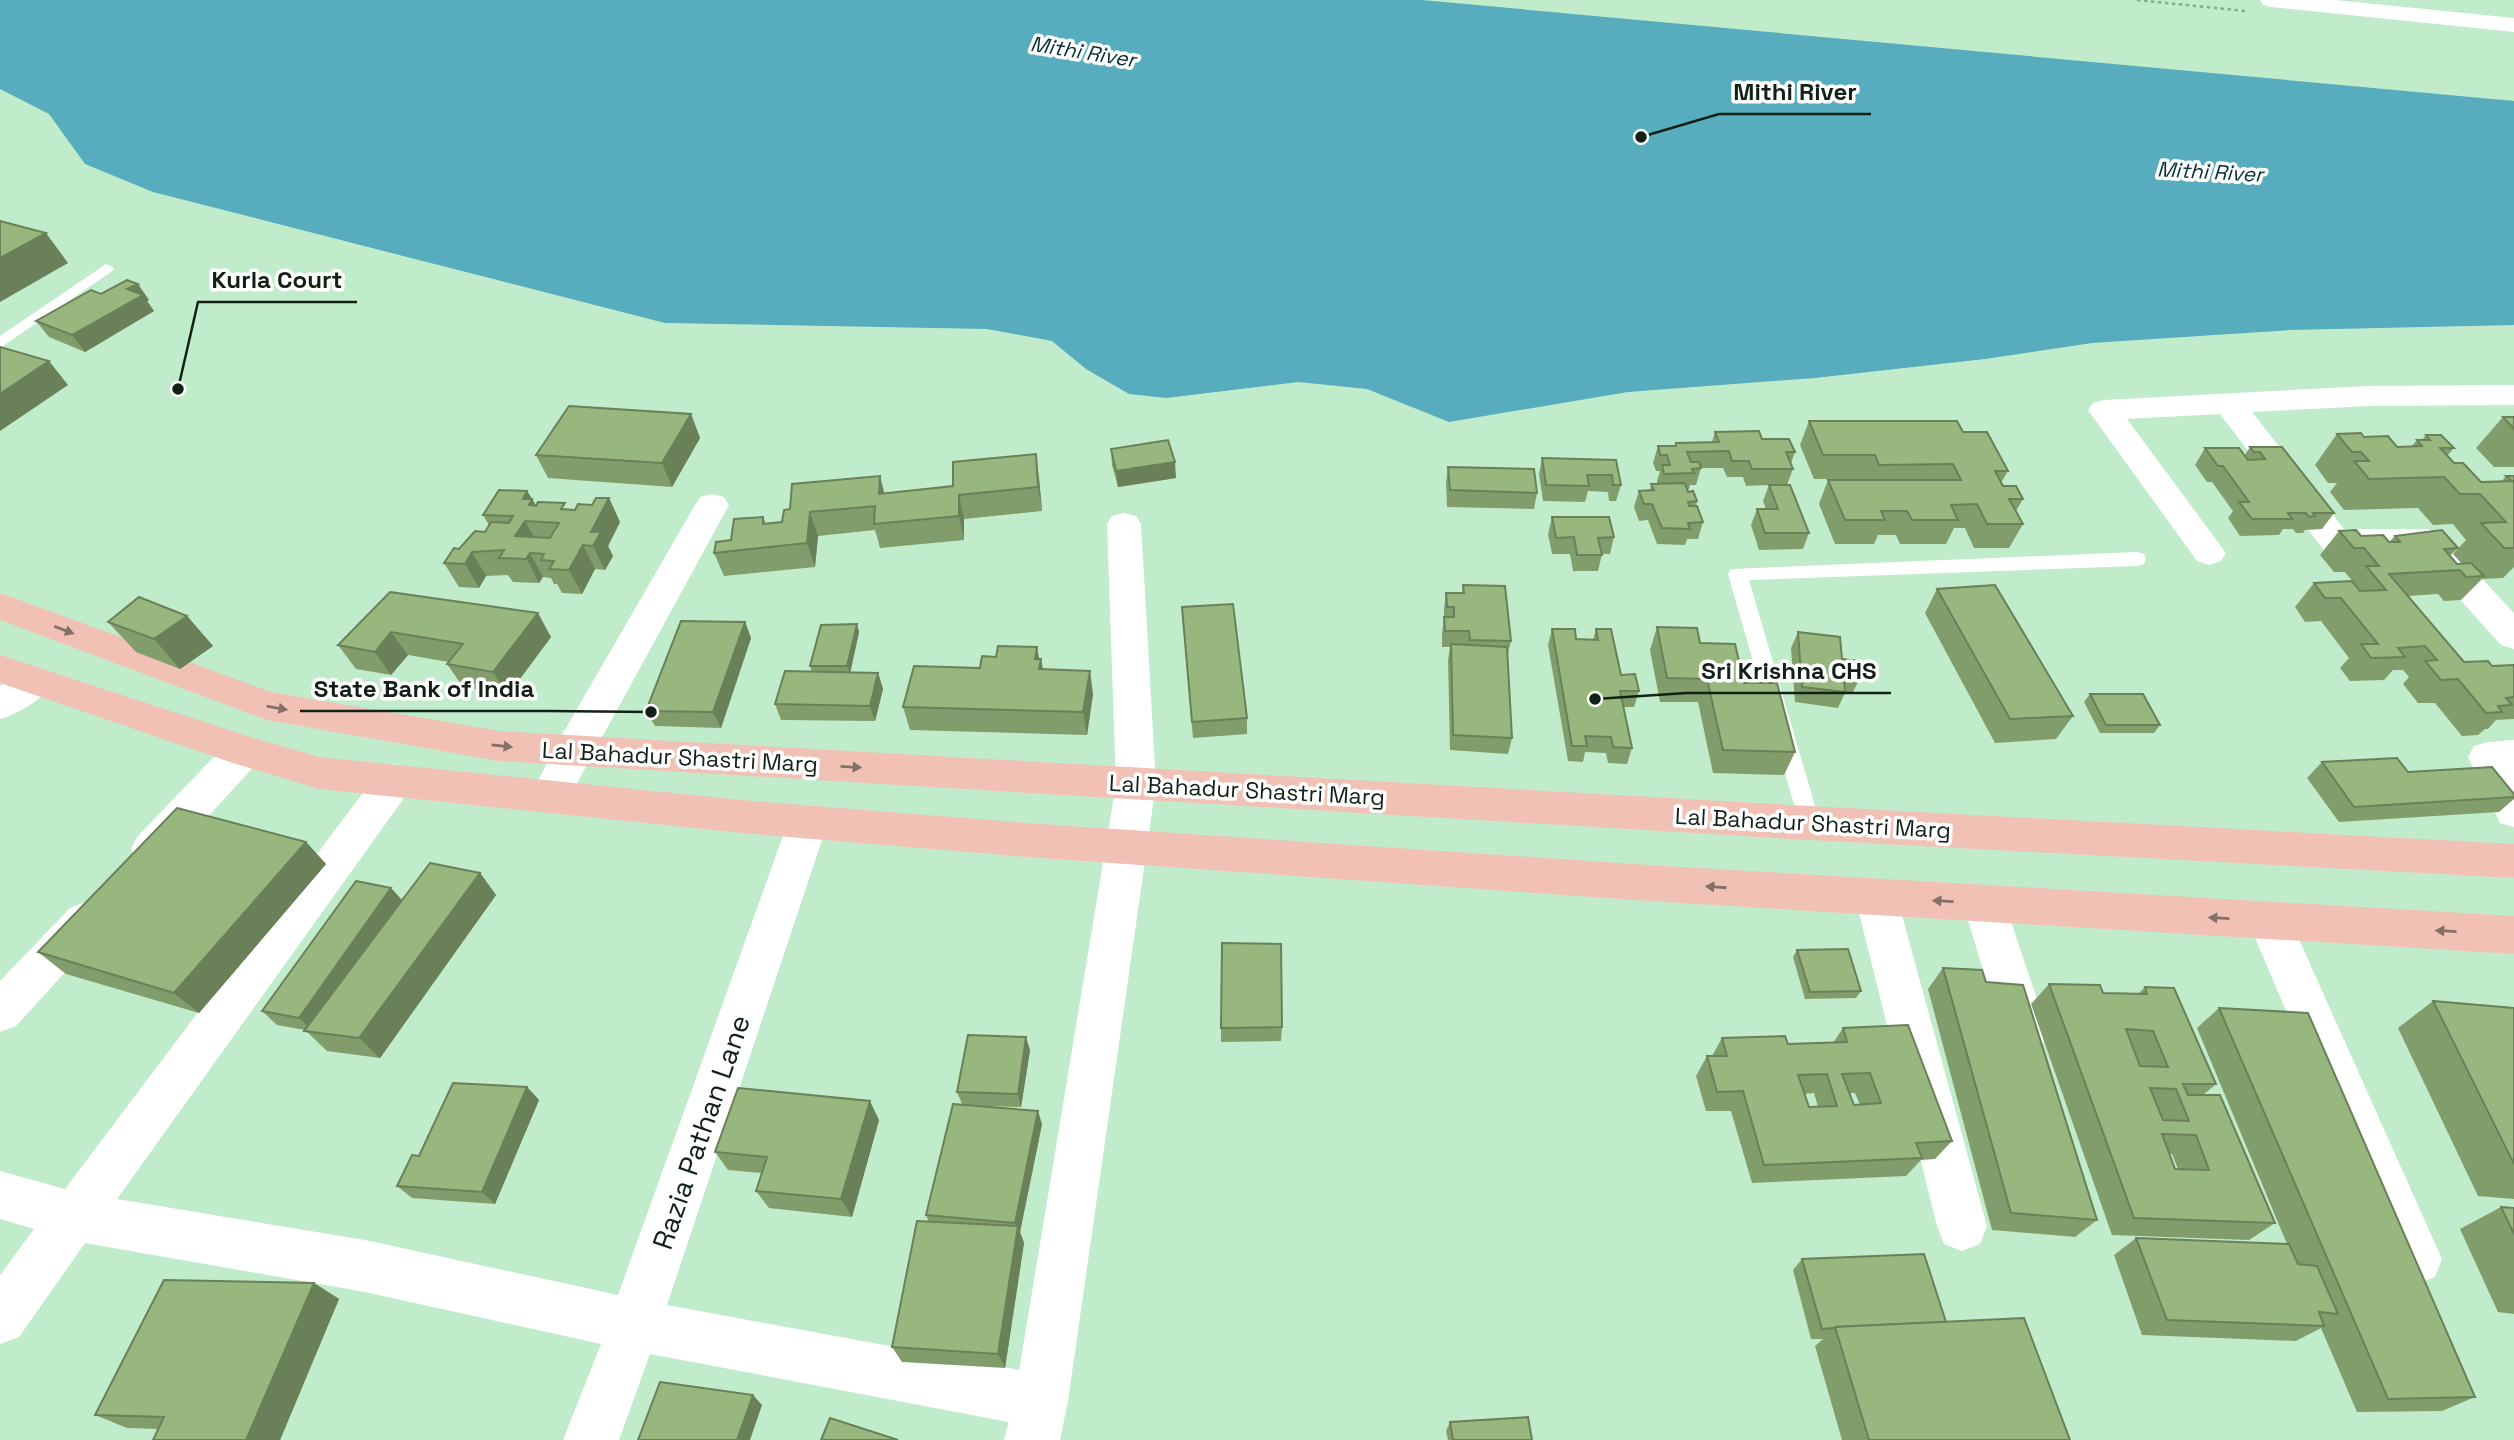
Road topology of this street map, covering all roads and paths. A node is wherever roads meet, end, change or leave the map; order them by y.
1 (2271, 0) edge
2 (2397, 0) edge
3 (2514, 12) edge
4 (2514, 25) edge
5 (106, 269) dead end
6 (0, 343) edge
7 (2514, 395) edge
8 (2229, 404) junction
9 (712, 505) dead end
10 (1124, 524) dead end
11 (2209, 553) dead end
12 (2137, 559) dead end
13 (0, 606) edge
14 (2514, 635) edge
15 (17, 675) edge
16 (0, 705) edge
17 (244, 751) junction
18 (573, 751) junction
19 (2514, 755) edge
20 (395, 780) junction
21 (1136, 784) junction
22 (550, 796) junction
23 (2514, 811) edge
24 (808, 822) junction
25 (1809, 823) junction
26 (1125, 846) junction
27 (2514, 861) edge
28 (1876, 897) junction
29 (1984, 904) junction
30 (2270, 921) junction
31 (2514, 936) edge
32 (0, 1012) edge
33 (2039, 1074) edge
34 (0, 1195) edge
35 (73, 1216) junction
36 (1962, 1226) dead end
37 (2417, 1259) edge
38 (0, 1318) edge
39 (634, 1325) junction
40 (1036, 1420) edge
41 (591, 1440) edge

1 - 4 street
2 - 3 street
5 - 6 lane
7 - 8 street
8 - 11 street
8 - 14 street
9 - 18 street
10 - 21 street
12 - 25 lane
13 -> 18 main road, Lal Bahadur Shastri Marg
15 - 16 street
15 - 17 main road, Lal Bahadur Shastri Marg
17 - 20 main road, Lal Bahadur Shastri Marg
17 - 32 street
18 -> 21 main road, Lal Bahadur Shastri Marg
18 - 22 street
19 - 23 street
20 - 22 main road, Lal Bahadur Shastri Marg
20 - 35 street
21 - 25 main road, Lal Bahadur Shastri Marg
21 - 26 street
22 - 24 main road, Lal Bahadur Shastri Marg
24 - 26 main road, Lal Bahadur Shastri Marg
24 - 39 street, Razia Pathan Lane
25 - 27 main road, Lal Bahadur Shastri Marg
28 -> 26 main road, Lal Bahadur Shastri Marg
26 - 40 street
29 -> 28 main road, Lal Bahadur Shastri Marg
28 - 36 street
30 -> 29 main road, Lal Bahadur Shastri Marg
29 - 33 street
31 -> 30 main road, Lal Bahadur Shastri Marg
30 - 37 street
34 - 35 street
35 - 38 street
35 - 39 street
39 - 40 street
39 - 41 street, Razia Pathan Lane

